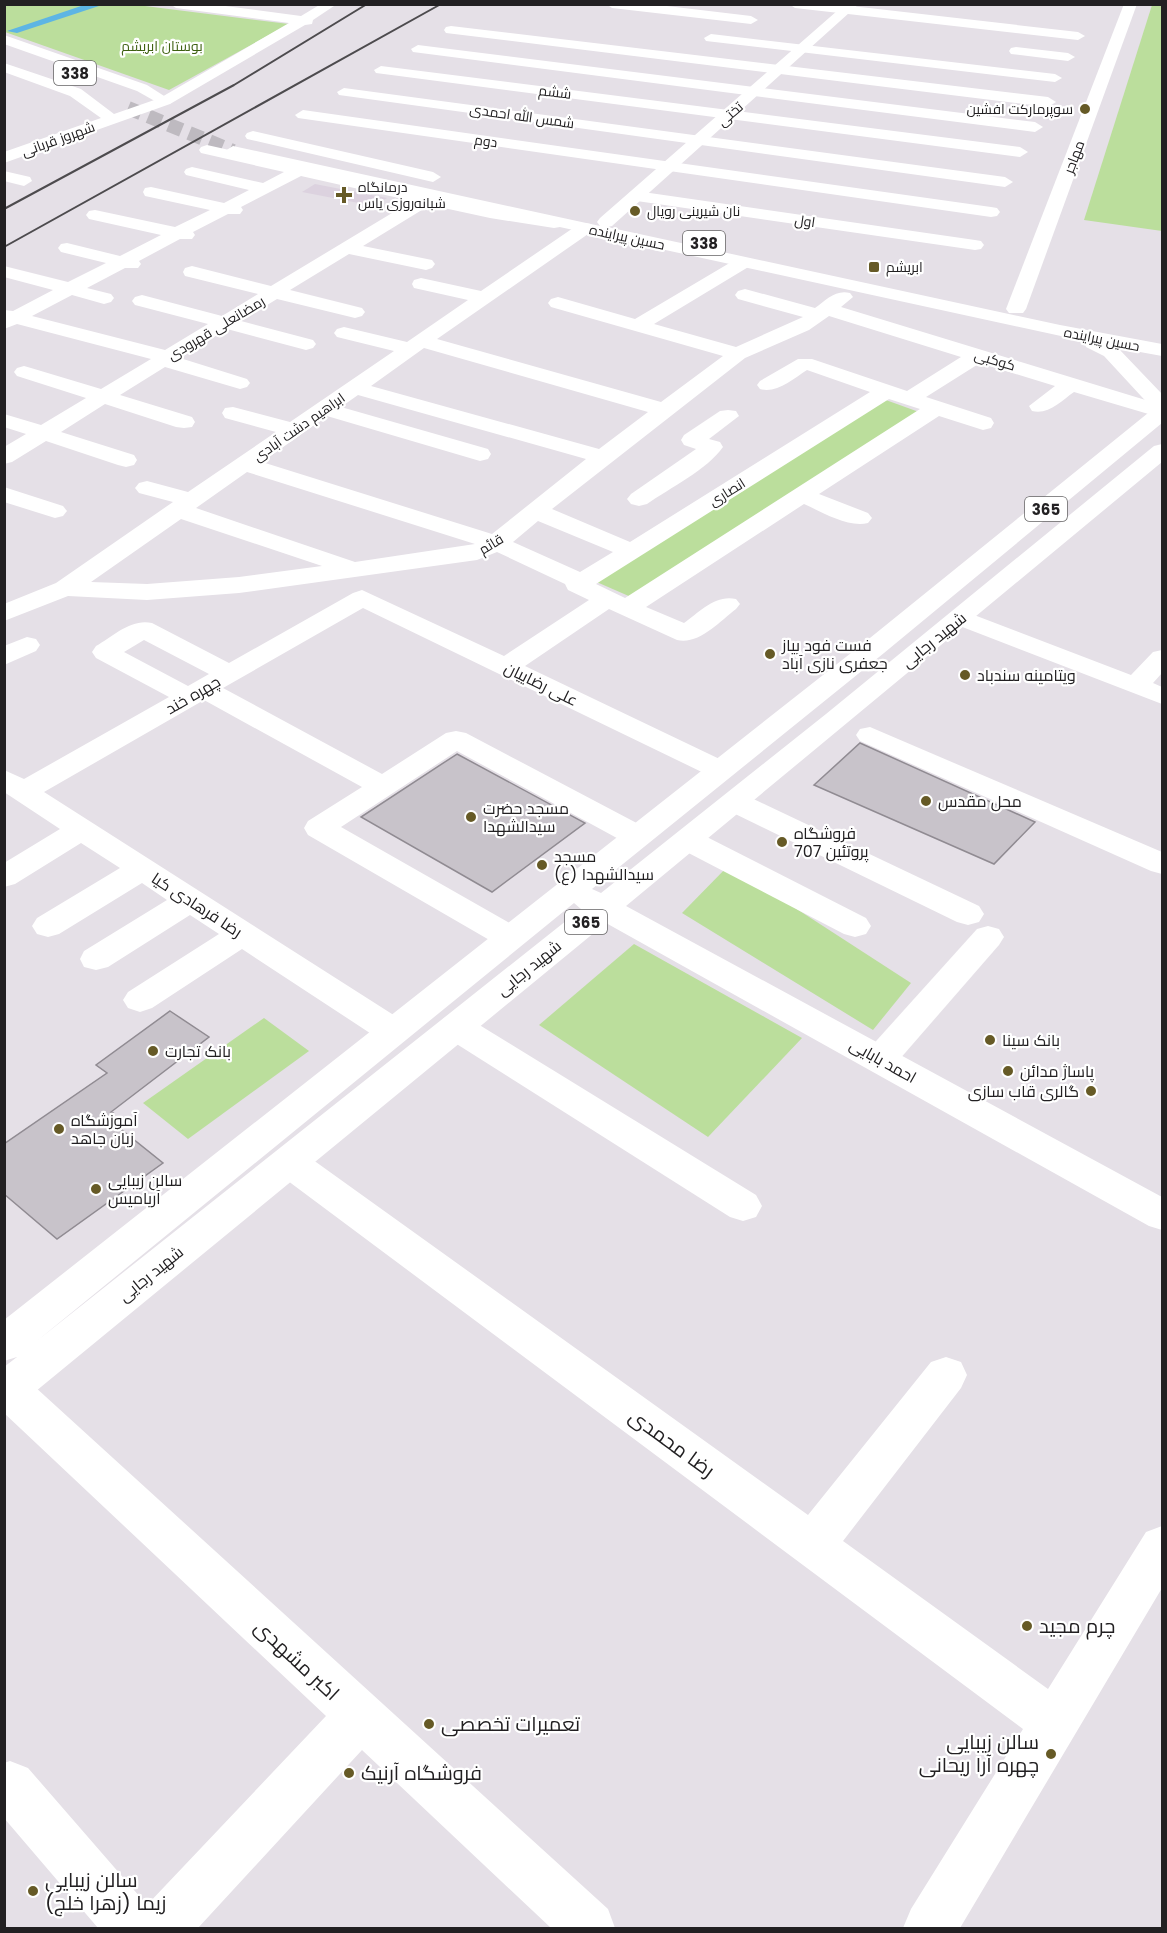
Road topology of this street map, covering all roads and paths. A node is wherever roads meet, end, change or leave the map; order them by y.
1 (176, 4) edge
2 (237, 4) edge
3 (331, 4) edge
4 (612, 4) edge
5 (795, 4) edge
6 (1131, 4) edge
7 (850, 7) edge
8 (224, 10) junction
9 (307, 21) junction
10 (766, 22) dead end
11 (802, 26) dead end
12 (825, 29) junction
13 (451, 30) dead end
14 (849, 32) dead end
15 (696, 36) dead end
16 (1078, 36) dead end
17 (4, 39) edge
18 (4, 48) edge
19 (418, 49) dead end
20 (803, 49) junction
21 (998, 49) dead end
22 (4, 56) edge
23 (1068, 57) dead end
24 (4, 67) edge
25 (780, 69) junction
26 (381, 70) dead end
27 (1055, 78) dead end
28 (41, 79) junction
29 (14, 86) dead end
30 (755, 91) junction
31 (344, 92) dead end
32 (165, 101) junction
33 (1048, 102) dead end
34 (728, 115) junction
35 (303, 116) dead end
36 (111, 119) junction
37 (263, 120) dead end
38 (1035, 127) dead end
39 (699, 140) junction
40 (245, 144) junction
41 (1020, 152) dead end
42 (4, 158) edge
43 (669, 167) junction
44 (298, 171) junction
45 (192, 172) dead end
46 (4, 176) edge
47 (444, 179) dead end
48 (24, 181) dead end
49 (1005, 182) dead end
50 (266, 188) junction
51 (151, 192) dead end
52 (636, 196) junction
53 (428, 199) junction
54 (227, 208) junction
55 (991, 212) dead end
56 (94, 215) dead end
57 (255, 215) dead end
58 (591, 220) junction
59 (373, 232) junction
60 (177, 234) junction
61 (396, 237) dead end
62 (200, 238) dead end
63 (975, 245) dead end
64 (67, 248) dead end
65 (346, 248) junction
66 (122, 262) junction
67 (744, 262) junction
68 (426, 264) dead end
69 (154, 269) dead end
70 (4, 271) edge
71 (192, 272) dead end
72 (420, 284) dead end
73 (70, 289) junction
74 (274, 292) junction
75 (745, 295) dead end
76 (104, 298) dead end
77 (486, 298) junction
78 (142, 302) dead end
79 (558, 303) dead end
80 (830, 307) junction
81 (1016, 309) junction
82 (355, 312) dead end
83 (8, 318) edge
84 (225, 322) junction
85 (639, 325) junction
86 (1060, 331) junction
87 (344, 333) dead end
88 (1162, 333) edge
89 (1134, 334) junction
90 (306, 344) dead end
91 (418, 345) junction
92 (1162, 348) edge
93 (738, 354) junction
94 (978, 355) junction
95 (165, 359) junction
96 (24, 372) dead end
97 (240, 383) dead end
98 (1071, 384) junction
99 (767, 385) dead end
100 (356, 388) junction
101 (898, 395) junction
102 (103, 397) junction
103 (1040, 406) dead end
104 (1162, 406) edge
105 (937, 408) junction
106 (325, 409) junction
107 (665, 410) junction
108 (1162, 412) edge
109 (233, 413) dead end
110 (728, 416) dead end
111 (4, 420) edge
112 (184, 422) dead end
113 (983, 423) dead end
114 (295, 429) junction
115 (43, 434) junction
116 (1162, 451) edge
117 (480, 454) dead end
118 (4, 457) edge
119 (603, 457) junction
120 (126, 460) dead end
121 (698, 460) junction
122 (245, 464) junction
123 (749, 478) junction
124 (147, 488) dead end
125 (4, 494) edge
126 (804, 496) junction
127 (639, 499) dead end
128 (185, 505) junction
129 (55, 511) dead end
130 (536, 511) junction
131 (860, 518) dead end
132 (496, 543) junction
133 (632, 551) junction
134 (353, 569) junction
135 (582, 582) junction
136 (65, 588) junction
137 (362, 598) joint
138 (617, 604) junction
139 (728, 604) dead end
140 (928, 606) junction
141 (4, 613) edge
142 (961, 618) junction
143 (1162, 658) edge
144 (506, 667) junction
145 (230, 674) junction
146 (1136, 685) junction
147 (196, 693) junction
148 (1162, 696) edge
149 (870, 735) dead end
150 (720, 770) junction
151 (12, 786) edge
152 (383, 786) junction
153 (735, 802) junction
154 (81, 830) junction
155 (638, 836) junction
156 (688, 840) junction
157 (1162, 864) edge
158 (142, 869) junction
159 (4, 877) edge
160 (570, 889) junction
161 (190, 900) junction
162 (604, 907) junction
163 (48, 926) dead end
164 (855, 926) dead end
165 (242, 934) junction
166 (509, 937) junction
167 (96, 959) dead end
168 (140, 1000) dead end
169 (456, 1027) junction
170 (391, 1030) junction
171 (880, 1059) junction
172 (289, 1162) junction
173 (743, 1206) dead end
174 (1162, 1215) edge
175 (4, 1344) edge
176 (946, 1375) dead end
177 (6, 1389) edge
178 (812, 1545) junction
179 (1162, 1547) edge
180 (359, 1717) junction
181 (1055, 1723) junction
182 (10, 1786) dead end
183 (132, 1929) edge
184 (162, 1929) edge
185 (589, 1929) edge
186 (930, 1929) edge

1 - 8 street
2 - 8 street
3 - 9 street, شهروز قربانی
4 - 10 street
5 - 7 street
6 - 81 street, مهاجر
7 - 12 street, تختی
7 - 16 street
8 - 9 street
9 - 32 street, شهروز قربانی
11 - 12 street
12 - 14 street
12 - 20 street, تختی
13 - 25 street
15 - 20 street
17 - 32 street
18 - 22 street, 338
19 - 30 street
20 - 25 street, تختی
20 - 27 street
21 - 23 street
24 - 28 street
25 - 30 street, تختی
25 - 33 street
26 - 34 street, ششم
28 - 29 street
28 - 36 street
30 - 34 street, تختی
30 - 38 street
31 - 39 street, شمس الله احمدی
32 - 36 street, شهروز قربانی
34 - 39 street, تختی
34 - 41 street, ششم
35 - 43 street, دوم
36 - 42 street, شهروز قربانی
37 - 40 street
39 - 43 street, تختی
39 - 49 street, شمس الله احمدی
40 - 44 street
40 - 47 street
40 - 58 street, حسین پیراینده / 338
43 - 52 street, تختی
43 - 55 street, دوم
44 - 50 street
44 - 53 street
45 - 50 street
46 - 48 street
50 - 54 street
51 - 54 street
52 - 58 street, تختی
52 - 63 street, اول
53 - 58 street
53 - 59 street, رمضانعلی قهرودی
54 - 57 street
54 - 60 street
56 - 60 street
58 - 67 street, حسین پیراینده / 338
58 - 77 street, ابراهیم دشت آبادی
58 - 81 street, حسین پیراینده / 338
59 - 61 street
59 - 65 street, رمضانعلی قهرودی
60 - 62 street
60 - 66 street
64 - 66 street
65 - 68 street
65 - 74 street, رمضانعلی قهرودی
66 - 69 street
66 - 73 street
67 - 85 street
67 - 86 street, حسین پیراینده / 338
70 - 73 street
71 - 74 street
72 - 77 street
73 - 76 street
73 - 83 street
74 - 82 street
74 - 84 street, رمضانعلی قهرودی
75 - 80 street, کوکبی
77 - 91 street, ابراهیم دشت آبادی
78 - 84 street
79 - 85 street
80 - 93 street, قائم
80 - 94 street, کوکبی
81 - 89 street, حسین پیراینده / 338
83 - 95 street
84 - 90 street
84 - 95 street, رمضانعلی قهرودی
85 - 93 street
86 - 89 street, حسین پیراینده / 338
86 - 104 street
87 - 91 street
88 - 89 street
89 - 92 street
91 - 100 street, ابراهیم دشت آبادی
91 - 107 street
93 - 107 street, قائم
94 - 98 street, کوکبی
94 - 101 street, انصاری
95 - 97 street
95 - 102 street, رمضانعلی قهرودی
96 - 102 street
98 - 103 street
98 - 108 street, کوکبی
99 - 101 street
100 - 106 street, ابراهیم دشت آبادی
100 - 119 street
101 - 105 street
101 - 123 street, انصاری
102 - 112 street
102 - 115 street, رمضانعلی قهرودی
105 - 113 street
105 - 126 street
106 - 114 street, ابراهیم دشت آبادی
106 - 117 street
107 - 119 street, قائم
108 - 140 street, شهید رجایی / 365
109 - 114 street
110 - 121 street
111 - 115 street
114 - 122 street, ابراهیم دشت آبادی
115 - 118 street, رمضانعلی قهرودی
115 - 120 street
116 - 142 street, شهید رجایی / 365
119 - 130 street, قائم
121 - 123 street
121 - 127 street
122 - 128 street, ابراهیم دشت آبادی
122 - 132 street
123 - 133 street, انصاری
124 - 128 street
125 - 129 street
126 - 131 street
126 - 138 street
128 - 134 street
128 - 136 street, ابراهیم دشت آبادی
130 - 132 street, قائم
130 - 133 street
132 - 134 street, قائم
132 - 135 street
133 - 135 street, انصاری
134 - 136 street, قائم
135 - 138 street
136 - 141 street, ابراهیم دشت آبادی
137 - 144 street, علی رضاییان
137 - 145 street, چهره خند
138 - 139 street
138 - 144 street
140 - 142 street
140 - 150 street, شهید رجایی / 365
142 - 146 street
142 - 153 street, شهید رجایی / 365
143 - 146 street
144 - 150 street, علی رضاییان
145 - 147 street, چهره خند
145 - 147 street
146 - 148 street
147 - 151 street, چهره خند
147 - 152 street
149 - 157 street
150 - 155 street, شهید رجایی / 365
151 - 154 street, رضا فرهادی کیا
152 - 155 street
152 - 166 street
153 - 156 street, شهید رجایی / 365
153 - 171 street
154 - 158 street, رضا فرهادی کیا
154 - 159 street
155 - 160 street, شهید رجایی / 365
156 - 162 street, شهید رجایی / 365
156 - 164 street
158 - 161 street, رضا فرهادی کیا
158 - 163 street
160 - 162 street, احمد بابایی
160 - 166 street, شهید رجایی / 365
161 - 165 street, رضا فرهادی کیا
161 - 167 street
162 - 169 street, شهید رجایی / 365
162 - 171 street, احمد بابایی
165 - 168 street
165 - 170 street, رضا فرهادی کیا
166 - 170 street, شهید رجایی / 365
169 - 172 street, شهید رجایی / 365
169 - 173 street
170 - 175 street, شهید رجایی / 365
171 - 174 street, احمد بابایی
172 - 177 street, شهید رجایی / 365
172 - 178 street, رضا محمدی
176 - 178 street
177 - 180 street, اکبر مشهدی
178 - 181 street, رضا محمدی
179 - 181 street
180 - 184 street
180 - 185 street, اکبر مشهدی
181 - 186 street
182 - 183 street

